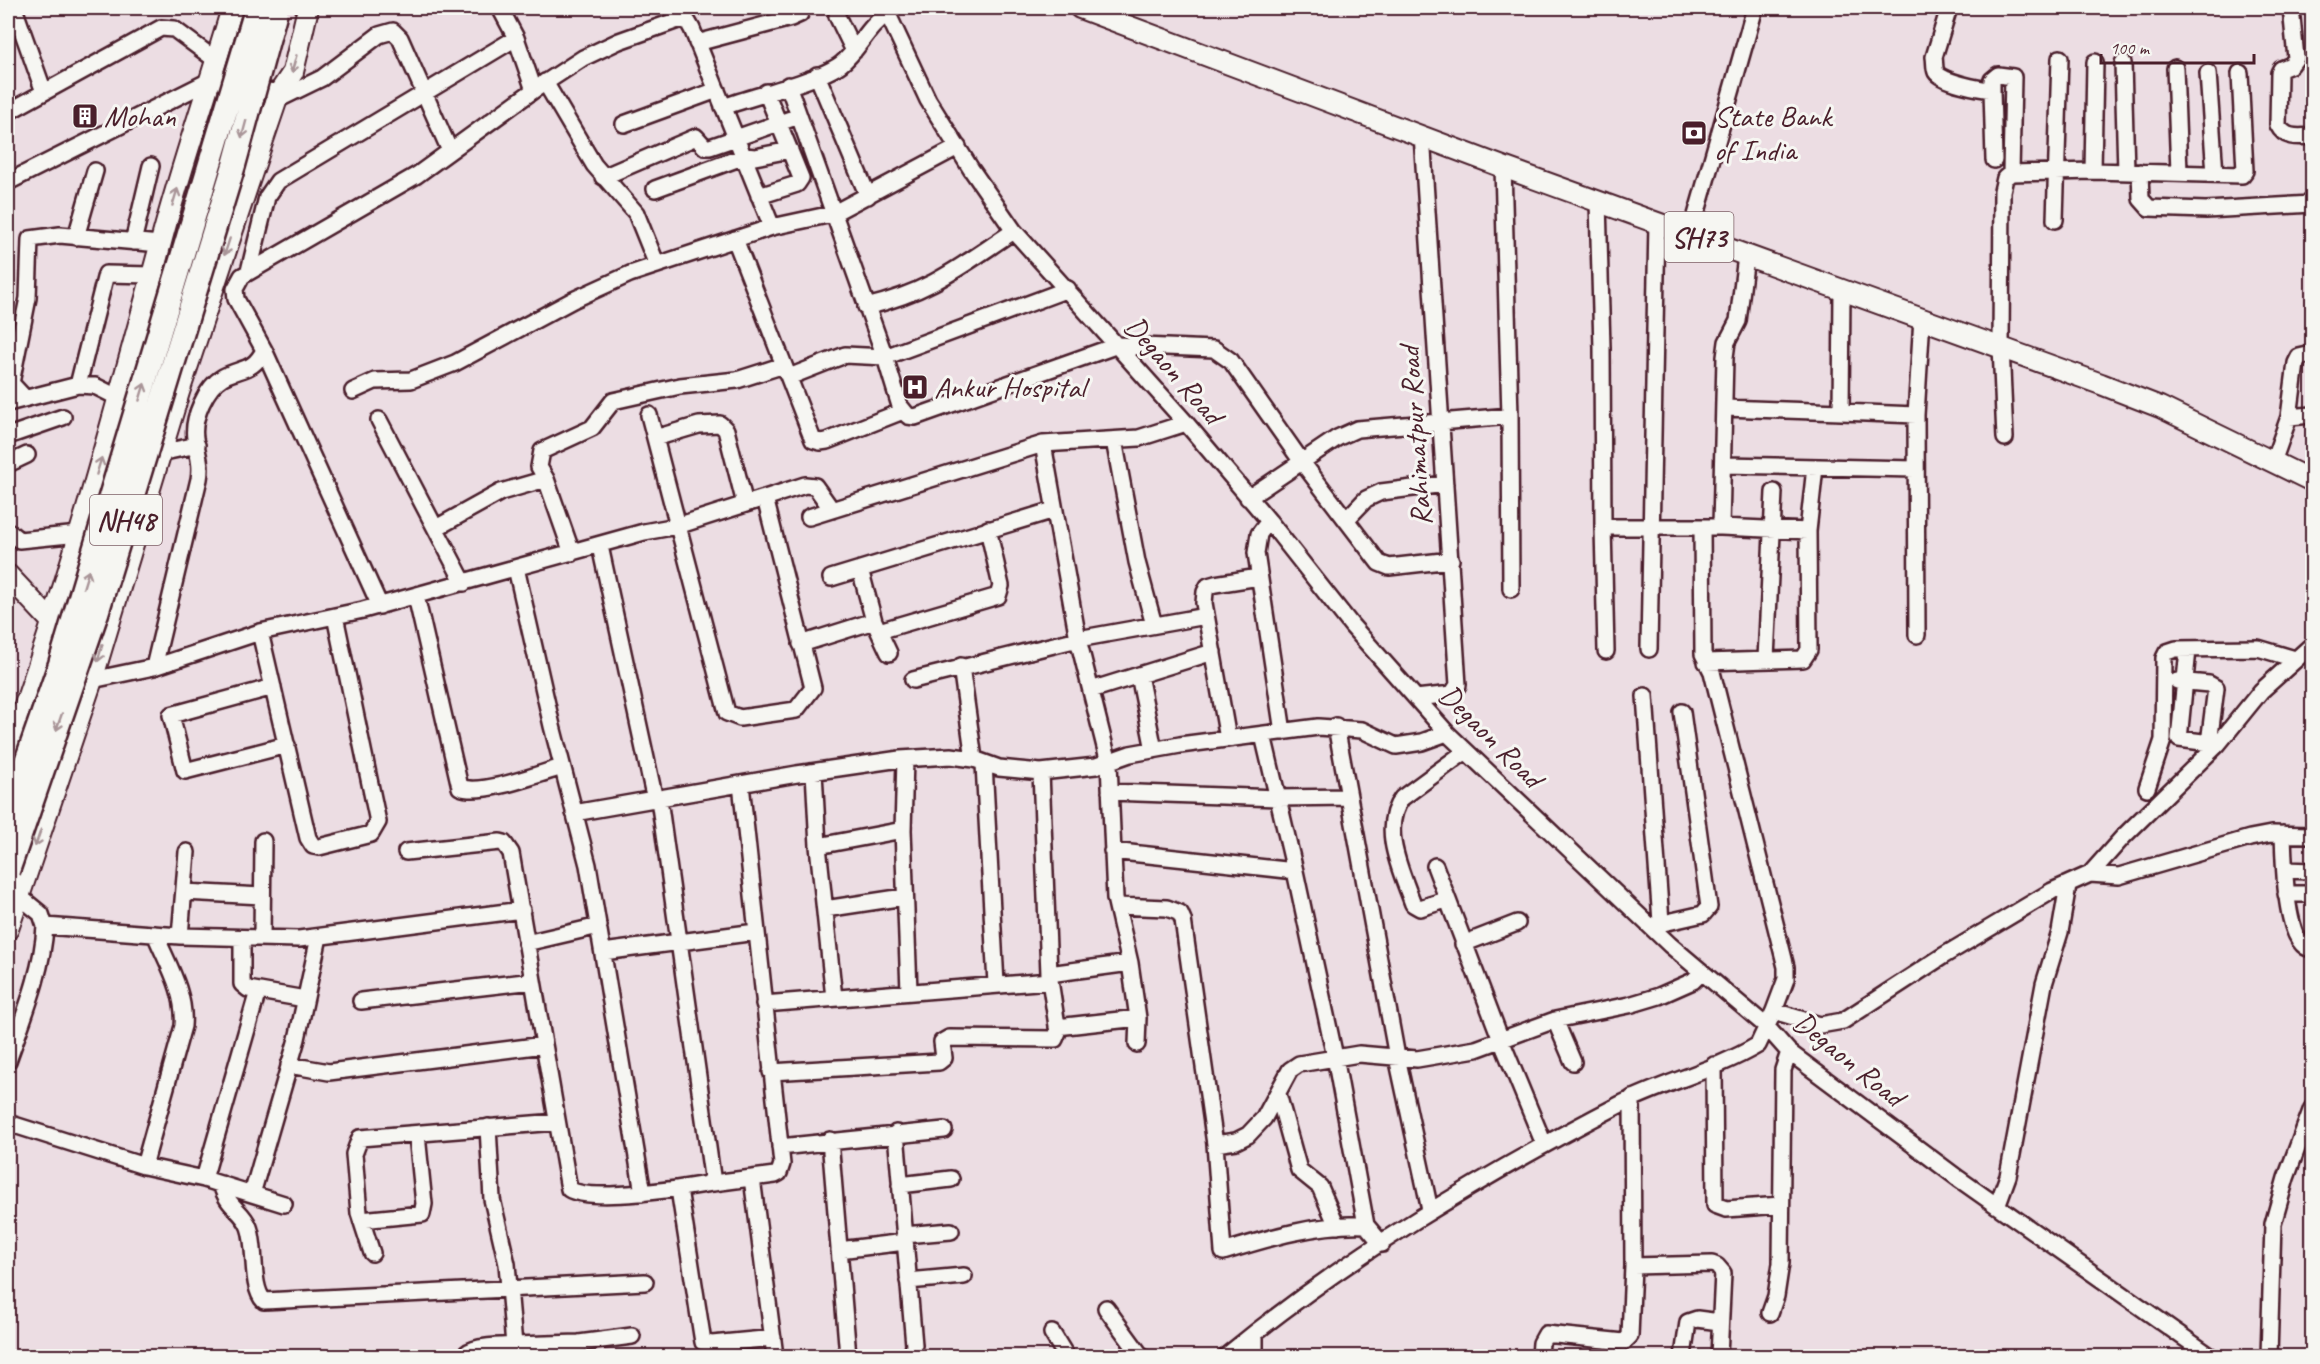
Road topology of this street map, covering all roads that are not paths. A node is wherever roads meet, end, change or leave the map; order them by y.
1 (14, 8) edge
2 (232, 8) edge
3 (308, 8) edge
4 (500, 8) edge
5 (802, 8) edge
6 (1080, 8) edge
7 (1755, 8) edge
8 (1949, 8) edge
9 (2290, 8) edge
10 (886, 11) edge
11 (837, 16) dead end
12 (516, 38) junction
13 (697, 43) junction
14 (854, 51) junction
15 (2060, 58) dead end
16 (217, 61) junction
17 (2096, 62) dead end
18 (2122, 63) dead end
19 (2175, 68) dead end
20 (2208, 73) dead end
21 (2240, 73) dead end
22 (817, 75) junction
23 (211, 80) junction
24 (788, 85) junction
25 (539, 86) junction
26 (717, 90) junction
27 (1992, 90) junction
28 (424, 91) junction
29 (44, 92) junction
30 (766, 92) junction
31 (278, 97) junction
32 (723, 107) junction
33 (8, 112) edge
34 (799, 116) junction
35 (779, 123) junction
36 (624, 124) dead end
37 (1422, 135) junction
38 (735, 136) junction
39 (2313, 136) edge
40 (958, 147) junction
41 (790, 150) junction
42 (450, 151) junction
43 (745, 156) junction
44 (1994, 160) dead end
45 (151, 166) dead end
46 (1503, 167) junction
47 (95, 171) dead end
48 (2056, 171) junction
49 (2093, 171) junction
50 (2133, 172) junction
51 (2179, 172) junction
52 (2012, 173) junction
53 (2215, 174) junction
54 (603, 177) junction
55 (8, 182) edge
56 (656, 189) dead end
57 (759, 196) junction
58 (868, 196) junction
59 (1598, 201) junction
60 (2313, 204) edge
61 (832, 214) junction
62 (2055, 220) dead end
63 (1657, 222) junction
64 (772, 227) junction
65 (1014, 231) junction
66 (1691, 234) junction
67 (76, 237) junction
68 (735, 239) junction
69 (133, 242) junction
70 (160, 244) junction
71 (1746, 256) junction
72 (657, 265) junction
73 (249, 271) junction
74 (152, 275) junction
75 (1068, 289) junction
76 (1842, 290) junction
77 (866, 307) junction
78 (1922, 318) junction
79 (1118, 345) junction
80 (2001, 346) junction
81 (264, 350) junction
82 (2313, 354) edge
83 (885, 357) junction
84 (786, 371) junction
85 (9, 383) edge
86 (78, 386) junction
87 (353, 391) dead end
88 (24, 397) junction
89 (119, 398) junction
90 (8, 403) edge
91 (1725, 408) junction
92 (903, 411) junction
93 (1841, 412) junction
94 (650, 415) dead end
95 (1916, 415) junction
96 (2313, 415) edge
97 (1510, 416) junction
98 (63, 417) dead end
99 (2289, 417) junction
100 (379, 420) dead end
101 (1440, 420) junction
102 (1186, 423) junction
103 (8, 436) edge
104 (655, 438) junction
105 (2005, 438) dead end
106 (1114, 440) junction
107 (1043, 444) junction
108 (197, 445) junction
109 (160, 453) junction
110 (27, 455) dead end
111 (1302, 462) junction
112 (2273, 462) junction
113 (8, 464) edge
114 (1724, 465) junction
115 (1815, 467) junction
116 (1915, 468) junction
117 (546, 480) junction
118 (2313, 481) edge
119 (1445, 484) junction
120 (1774, 492) dead end
121 (765, 498) junction
122 (1248, 498) junction
123 (745, 504) junction
124 (832, 510) junction
125 (1054, 510) junction
126 (809, 517) dead end
127 (1346, 520) junction
128 (1269, 521) junction
129 (677, 526) junction
130 (1603, 526) junction
131 (1651, 526) junction
132 (1702, 527) junction
133 (1721, 527) junction
134 (436, 528) junction
135 (988, 529) junction
136 (1773, 529) junction
137 (8, 531) edge
138 (1808, 531) junction
139 (79, 534) junction
140 (600, 546) junction
141 (572, 553) junction
142 (1451, 560) junction
143 (516, 568) junction
144 (860, 569) junction
145 (8, 575) edge
146 (1259, 577) junction
147 (831, 579) dead end
148 (464, 583) junction
149 (1511, 589) dead end
150 (416, 596) junction
151 (380, 606) junction
152 (335, 616) junction
153 (1206, 616) junction
154 (53, 623) junction
155 (1154, 625) junction
156 (877, 626) junction
157 (260, 632) junction
158 (1917, 635) dead end
159 (1078, 639) junction
160 (801, 644) junction
161 (2312, 646) edge
162 (1649, 649) dead end
163 (2188, 650) junction
164 (1606, 651) dead end
165 (1213, 652) junction
166 (889, 653) dead end
167 (1766, 659) junction
168 (2295, 659) junction
169 (40, 662) junction
170 (1706, 662) junction
171 (961, 666) junction
172 (154, 667) junction
173 (1138, 675) junction
174 (92, 680) junction
175 (913, 680) dead end
176 (2165, 681) junction
177 (2185, 681) junction
178 (273, 687) junction
179 (1091, 690) junction
180 (1645, 696) dead end
181 (1416, 698) junction
182 (1682, 712) dead end
183 (1336, 726) junction
184 (1283, 732) junction
185 (1447, 733) junction
186 (1263, 735) junction
187 (1228, 739) junction
188 (2213, 744) junction
189 (287, 745) junction
190 (1154, 750) junction
191 (1466, 751) junction
192 (8, 753) edge
193 (905, 759) junction
194 (979, 761) junction
195 (1109, 763) junction
196 (562, 767) junction
197 (814, 772) junction
198 (1041, 772) junction
199 (741, 784) junction
200 (2147, 788) dead end
201 (1110, 792) junction
202 (1349, 797) junction
203 (1278, 798) junction
204 (657, 799) junction
205 (8, 813) edge
206 (574, 813) junction
207 (903, 830) junction
208 (2283, 834) junction
209 (2313, 835) edge
210 (263, 841) dead end
211 (818, 846) junction
212 (1112, 851) junction
213 (187, 852) dead end
214 (406, 852) dead end
215 (1435, 866) dead end
216 (2285, 870) junction
217 (8, 871) edge
218 (1294, 871) junction
219 (2313, 871) edge
220 (2090, 874) junction
221 (2068, 885) junction
222 (184, 892) junction
223 (2286, 894) junction
224 (2313, 894) edge
225 (19, 896) junction
226 (262, 896) junction
227 (904, 897) junction
228 (1446, 900) junction
229 (1117, 906) junction
230 (825, 909) junction
231 (522, 910) junction
232 (1517, 923) dead end
233 (1655, 924) junction
234 (45, 926) junction
235 (599, 926) junction
236 (8, 929) edge
237 (756, 932) junction
238 (155, 934) junction
239 (180, 936) junction
240 (319, 937) junction
241 (242, 938) junction
242 (262, 938) junction
243 (680, 942) junction
244 (526, 943) junction
245 (1463, 944) junction
246 (2311, 951) edge
247 (603, 952) junction
248 (1130, 963) junction
249 (1702, 972) junction
250 (1050, 977) junction
251 (533, 981) junction
252 (996, 984) junction
253 (258, 991) junction
254 (909, 991) junction
255 (834, 998) junction
256 (305, 999) junction
257 (361, 1001) dead end
258 (764, 1004) junction
259 (1774, 1011) junction
260 (1138, 1018) junction
261 (1555, 1020) junction
262 (1766, 1026) junction
263 (1057, 1027) junction
264 (1501, 1040) junction
265 (1137, 1044) dead end
266 (544, 1045) junction
267 (1789, 1052) junction
268 (1335, 1057) junction
269 (1397, 1057) junction
270 (8, 1060) edge
271 (1573, 1062) dead end
272 (289, 1065) junction
273 (1714, 1065) junction
274 (771, 1072) junction
275 (1278, 1094) junction
276 (1632, 1098) junction
277 (2313, 1108) edge
278 (557, 1122) junction
279 (8, 1124) edge
280 (488, 1127) junction
281 (944, 1130) dead end
282 (896, 1133) junction
283 (417, 1135) junction
284 (830, 1140) junction
285 (1215, 1144) junction
286 (1544, 1144) junction
287 (780, 1147) junction
288 (144, 1166) junction
289 (752, 1178) junction
290 (204, 1179) junction
291 (951, 1179) dead end
292 (713, 1183) junction
293 (221, 1184) junction
294 (900, 1185) junction
295 (678, 1189) junction
296 (642, 1193) junction
297 (252, 1194) junction
298 (284, 1204) dead end
299 (1781, 1205) junction
300 (1997, 1206) junction
301 (1430, 1210) junction
302 (361, 1220) junction
303 (1366, 1225) junction
304 (1337, 1226) junction
305 (951, 1231) dead end
306 (905, 1239) junction
307 (1382, 1244) junction
308 (839, 1250) junction
309 (372, 1253) dead end
310 (1633, 1266) junction
311 (964, 1276) dead end
312 (908, 1281) junction
313 (645, 1282) dead end
314 (511, 1287) junction
315 (1106, 1308) dead end
316 (1770, 1313) dead end
317 (1720, 1322) junction
318 (1052, 1333) dead end
319 (1255, 1333) junction
320 (632, 1336) dead end
321 (773, 1338) junction
322 (514, 1345) junction
323 (464, 1356) edge
324 (775, 1356) edge
325 (848, 1356) edge
326 (912, 1356) edge
327 (1066, 1356) edge
328 (1141, 1356) edge
329 (1226, 1356) edge
330 (1255, 1356) edge
331 (1540, 1356) edge
332 (1683, 1356) edge
333 (1719, 1356) edge
334 (2210, 1356) edge
335 (2269, 1356) edge

1 - 29 street
2 - 16 main road
3 -> 31 main road
4 - 12 street
5 - 13 street
6 - 37 main road, SH73
7 - 66 street
8 - 27 street
9 - 39 street
10 - 14 street
10 - 40 street, Degaon Road
11 - 14 street
12 - 25 street
12 - 28 street
13 - 25 street
13 - 26 street
14 - 22 street
15 - 48 street
16 - 23 main road
16 - 29 street
17 - 49 street
18 - 50 street
19 - 51 street
20 - 53 street
21 - 53 street
22 - 24 street
22 - 58 street
23 - 31 street
23 - 55 street
70 -> 23 main road
24 - 30 street
24 - 34 street
25 - 42 street
25 - 54 street
26 - 32 street
26 - 36 street
27 - 44 street
27 - 52 street
28 - 31 street
28 - 42 street
28 - 73 street
29 - 33 street
30 - 32 street
30 - 35 street
31 -> 109 main road
32 - 38 street
34 - 35 street
34 - 61 street
35 - 38 street
35 - 41 street
37 - 46 main road, SH73
37 - 101 street, Rahimatpur Road
38 - 43 street
38 - 54 street
40 - 58 street
40 - 65 street, Degaon Road
41 - 43 street
41 - 57 street
42 - 73 street
43 - 56 street
43 - 57 street
45 - 69 street
46 - 59 main road, SH73
46 - 97 street
47 - 67 street
48 - 49 street
48 - 52 street
48 - 62 street
49 - 50 street
50 - 51 street
50 - 60 street
51 - 53 street
52 - 80 street
54 - 72 street
57 - 64 street
58 - 61 street
59 - 63 main road, SH73
59 - 130 street
61 - 64 street
61 - 77 street
63 - 66 main road, SH73
63 - 131 street
64 - 68 street
65 - 75 street, Degaon Road
65 - 77 street
66 - 71 main road, SH73
67 - 69 street
67 - 85 street
68 - 72 street
68 - 84 street
69 - 70 street
70 - 74 main road
71 - 76 main road, SH73
71 - 91 street
72 - 87 street
73 - 81 street
74 - 86 street
74 - 89 main road
75 - 79 street, Degaon Road
75 - 83 street
76 - 78 main road, SH73
76 - 93 street
77 - 83 street
78 - 80 main road, SH73
78 - 95 street
79 - 92 street
79 - 102 street, Degaon Road
79 - 111 street
80 - 105 street
80 - 112 main road, SH73
81 - 108 street
81 - 151 street
82 - 99 street
83 - 84 street
83 - 92 street
84 - 92 street
84 - 117 street
85 - 88 street
86 - 88 street
86 - 89 street
88 - 90 street
139 -> 89 main road
91 - 93 street
91 - 114 street
93 - 95 street
94 - 104 street
95 - 116 street
96 - 99 street
97 - 101 street
97 - 149 street
98 - 103 street
99 - 112 street
100 - 134 street
101 - 111 street
101 - 119 street, Rahimatpur Road
102 - 106 street
102 - 122 street, Degaon Road
104 - 123 street
104 - 129 street
106 - 107 street
106 - 155 street
107 - 124 street
107 - 125 street
108 - 109 street
108 - 172 street
109 -> 174 main road
110 - 113 street
111 - 122 street
111 - 127 street
112 - 118 main road, SH73
114 - 115 street
114 - 133 street
115 - 116 street
115 - 138 street
116 - 158 street
117 - 134 street
117 - 141 street
119 - 127 street
119 - 142 street, Rahimatpur Road
120 - 136 street
121 - 123 street
121 - 124 street
121 - 160 street
122 - 128 street, Degaon Road
123 - 129 street
124 - 126 street
125 - 135 street
125 - 159 street
127 - 142 street
128 - 146 street
128 - 181 street, Degaon Road
129 - 140 street
129 - 160 street
130 - 131 street
130 - 164 street
131 - 132 street
131 - 162 street
132 - 133 street
132 - 170 street
133 - 136 street
134 - 148 street
135 - 144 street
135 - 156 street
136 - 138 street
136 - 167 street
137 - 139 street
138 - 167 street
139 - 154 main road
140 - 141 street
140 - 204 street
141 - 143 street
142 - 181 street, Rahimatpur Road
143 - 148 street
143 - 196 street
144 - 147 street
144 - 156 street
145 - 154 main road
146 - 153 street
146 - 184 street
148 - 150 street
150 - 151 street
150 - 196 street
151 - 152 street
152 - 157 street
152 - 189 street
153 - 155 street
153 - 165 street
154 - 169 main road
155 - 159 street
156 - 160 street
156 - 166 street
157 - 172 street
157 - 178 street
159 - 171 street
159 - 179 street
161 - 168 street
163 - 168 street
163 - 176 street
163 - 177 street
165 - 173 street
165 - 187 street
167 - 170 street
168 - 188 street
169 - 174 main road
169 - 192 main road
170 - 259 street
171 - 175 street
171 - 194 street
172 - 174 street
173 - 179 street
173 - 190 street
174 -> 225 main road
176 - 177 street
176 - 200 street
177 - 188 street
177 - 188 street
178 - 189 street
178 - 189 street
179 - 195 street
180 - 233 street
181 - 185 street, Degaon Road
182 - 233 street
183 - 184 street
183 - 185 street
183 - 202 street
184 - 186 street
185 - 191 street, Degaon Road
186 - 187 street
186 - 203 street
187 - 190 street
188 - 220 street
190 - 195 street
191 - 228 street
191 - 233 street, Degaon Road
193 - 194 street
193 - 197 street
193 - 207 street
194 - 198 street
194 - 252 street
195 - 198 street
195 - 201 street
196 - 206 street
197 - 199 street
197 - 211 street
198 - 250 street
199 - 204 street
199 - 237 street
201 - 203 street
201 - 212 street
202 - 203 street
202 - 269 street
203 - 218 street
204 - 206 street
204 - 243 street
205 -> 217 highway, NH48, bridge
206 - 235 street
207 - 211 street
207 - 227 street
208 - 209 street
208 - 216 street
208 - 220 street
210 - 226 street
211 - 230 street
212 - 218 street
212 - 229 street
213 - 222 street
214 - 231 street
215 - 228 street
216 - 219 street
216 - 223 street
218 - 268 street
220 - 221 street
221 - 259 street
221 - 300 street
222 - 226 street
222 - 239 street
223 - 224 street
223 - 246 street
225 - 234 street
225 - 236 main road
226 - 242 street
227 - 230 street
227 - 254 street
228 - 245 street
229 - 248 street
229 - 285 street
230 - 255 street
231 - 240 street
231 - 244 street
232 - 245 street
233 - 249 street, Degaon Road
234 - 238 street
234 - 270 street
235 - 244 street
235 - 247 street
237 - 243 street
237 - 258 street
238 - 239 street
238 - 288 street
239 - 241 street
240 - 242 street
240 - 256 street
241 - 242 street
241 - 253 street
243 - 247 street
243 - 292 street
244 - 251 street
245 - 264 street
247 - 296 street
248 - 250 street
248 - 260 street
249 - 261 street
249 - 262 street, Degaon Road
250 - 252 street
250 - 263 street
251 - 257 street
251 - 266 street
252 - 254 street
253 - 256 street
253 - 290 street
254 - 255 street
255 - 258 street
256 - 272 street
258 - 274 street
259 - 262 street
260 - 263 street
260 - 265 street
261 - 264 street
261 - 271 street
262 - 267 street, Degaon Road
262 - 273 street
263 - 274 street
264 - 269 street
264 - 286 street
266 - 272 street
266 - 278 street
267 - 299 street
267 - 300 street, Degaon Road
268 - 269 street
268 - 275 street
268 - 303 street
269 - 301 street
272 - 297 street
273 - 276 street
273 - 299 street
274 - 287 street
275 - 285 street
275 - 304 street
276 - 286 street
276 - 310 street
277 - 335 street
278 - 280 street
278 - 296 street
279 - 288 street
280 - 283 street
280 - 314 street
281 - 282 street
282 - 284 street
282 - 294 street
283 - 302 street
283 - 302 street
284 - 287 street
284 - 308 street
285 - 304 street
286 - 301 street
287 - 289 street
288 - 290 street
289 - 292 street
289 - 321 street
290 - 293 street
291 - 294 street
292 - 295 street
293 - 297 street
293 - 314 street
294 - 306 street
295 - 296 street
295 - 321 street
297 - 298 street
299 - 316 street
300 - 334 street, Degaon Road
301 - 307 street
302 - 309 street
303 - 304 street
303 - 307 street
305 - 306 street
306 - 308 street
306 - 312 street
307 - 319 street
308 - 325 street
310 - 317 street
310 - 331 street
311 - 312 street
312 - 326 street
313 - 314 street
314 - 322 street
315 - 328 street
317 - 332 street
317 - 333 street
318 - 327 street
319 - 329 street
319 - 330 street
320 - 322 street
321 - 324 street
322 - 323 street

